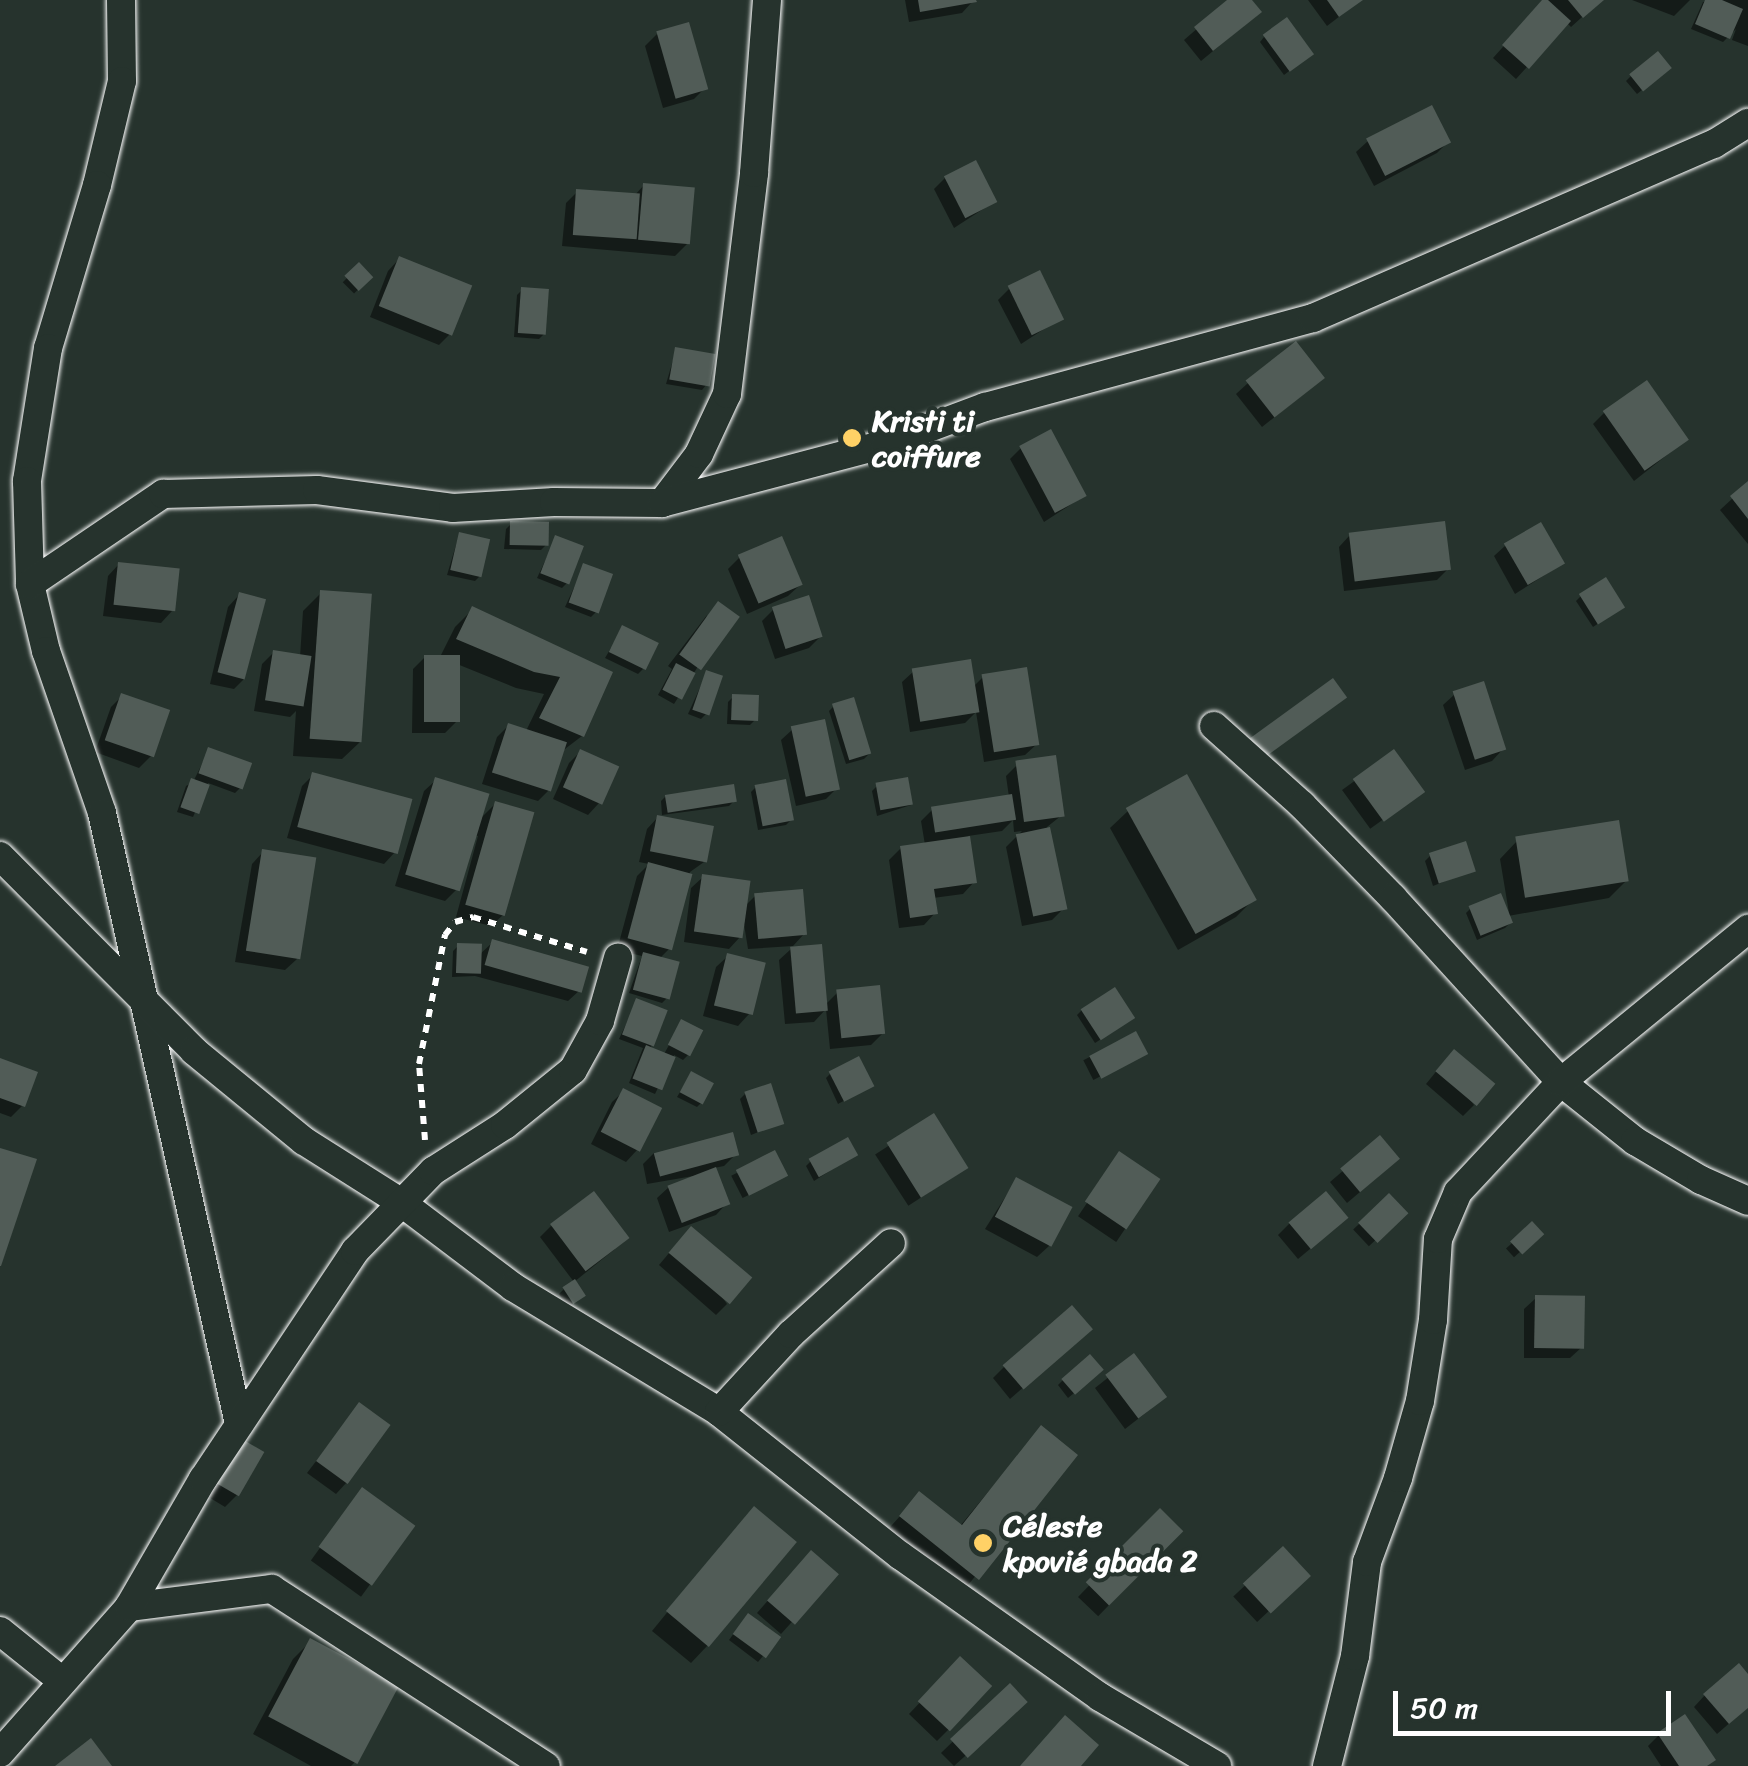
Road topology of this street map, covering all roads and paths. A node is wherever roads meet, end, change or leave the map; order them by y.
1 (122, 0) edge
2 (767, 0) edge
3 (1748, 123) edge
4 (662, 502) junction
5 (30, 584) junction
6 (1214, 726) dead end
7 (0, 856) edge
8 (1748, 929) edge
9 (618, 958) joint
10 (141, 1000) junction
11 (1561, 1082) junction
12 (433, 1170) junction
13 (1748, 1201) edge
14 (402, 1203) junction
15 (891, 1243) dead end
16 (719, 1412) junction
17 (239, 1424) junction
18 (128, 1607) junction
19 (0, 1630) edge
20 (61, 1680) junction
21 (0, 1753) edge
22 (540, 1764) edge
23 (1217, 1766) edge
24 (1328, 1766) edge

1 - 5 street
2 - 4 street
3 - 4 street
4 - 5 street
5 - 10 street
6 - 11 street
7 - 10 street
8 - 11 street
9 - 12 street
9 - 12 path
10 - 14 street
10 - 17 street
11 - 13 street
11 - 24 street
12 - 14 street
14 - 16 street
14 - 17 street
15 - 16 street
16 - 23 street
17 - 18 street
18 - 20 street
18 - 22 street
19 - 20 street
20 - 21 street

